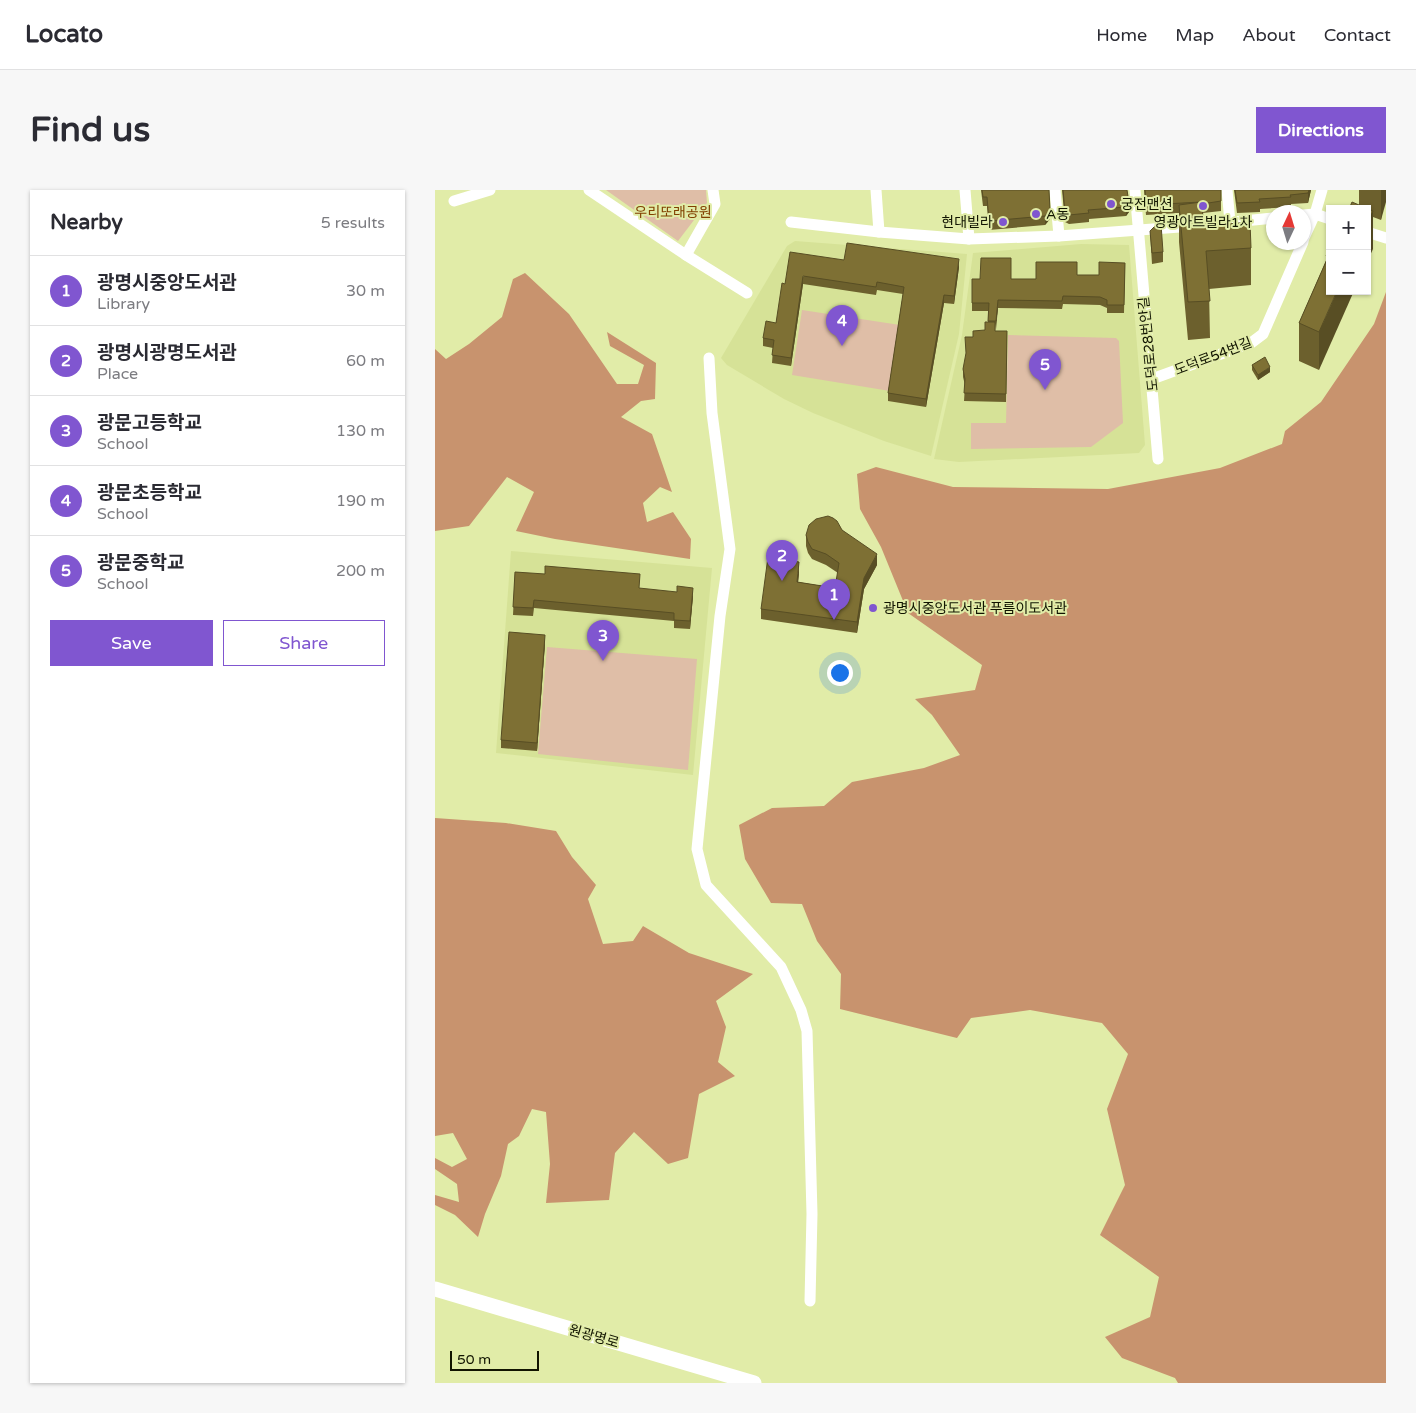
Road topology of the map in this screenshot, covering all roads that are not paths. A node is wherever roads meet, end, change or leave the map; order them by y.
1 (490, 190) edge
2 (589, 190) edge
3 (713, 190) edge
4 (876, 190) edge
5 (965, 190) edge
6 (1055, 190) edge
7 (1135, 190) edge
8 (1227, 190) edge
9 (1322, 190) edge
10 (454, 201) dead end
11 (1311, 211) edge
12 (1311, 215) edge
13 (1326, 218) edge
14 (1266, 219) edge
15 (791, 222) dead end
16 (1230, 222) junction
17 (1137, 230) junction
18 (879, 232) junction
19 (1371, 233) edge
20 (1059, 236) junction
21 (1386, 238) edge
22 (969, 239) junction
23 (1299, 250) edge
24 (686, 255) junction
25 (747, 293) dead end
26 (709, 358) dead end
27 (1152, 379) junction
28 (1158, 459) dead end
29 (435, 1289) edge
30 (810, 1302) dead end
31 (754, 1383) edge

1 - 10 street
2 - 24 street
3 - 24 street
4 - 18 street
5 - 22 street
6 - 20 street
7 - 17 street, 도덕로28번안길
8 - 16 street
9 - 11 street, 도덕로54번길
12 - 13 street
14 - 16 street
15 - 18 street
16 - 17 street
17 - 20 street
17 - 27 street, 도덕로28번안길
18 - 22 street
19 - 21 street
20 - 22 street
23 - 27 street, 도덕로54번길
24 - 25 street
26 - 30 street
27 - 28 street, 도덕로28번안길
29 - 31 street, 원광명로

